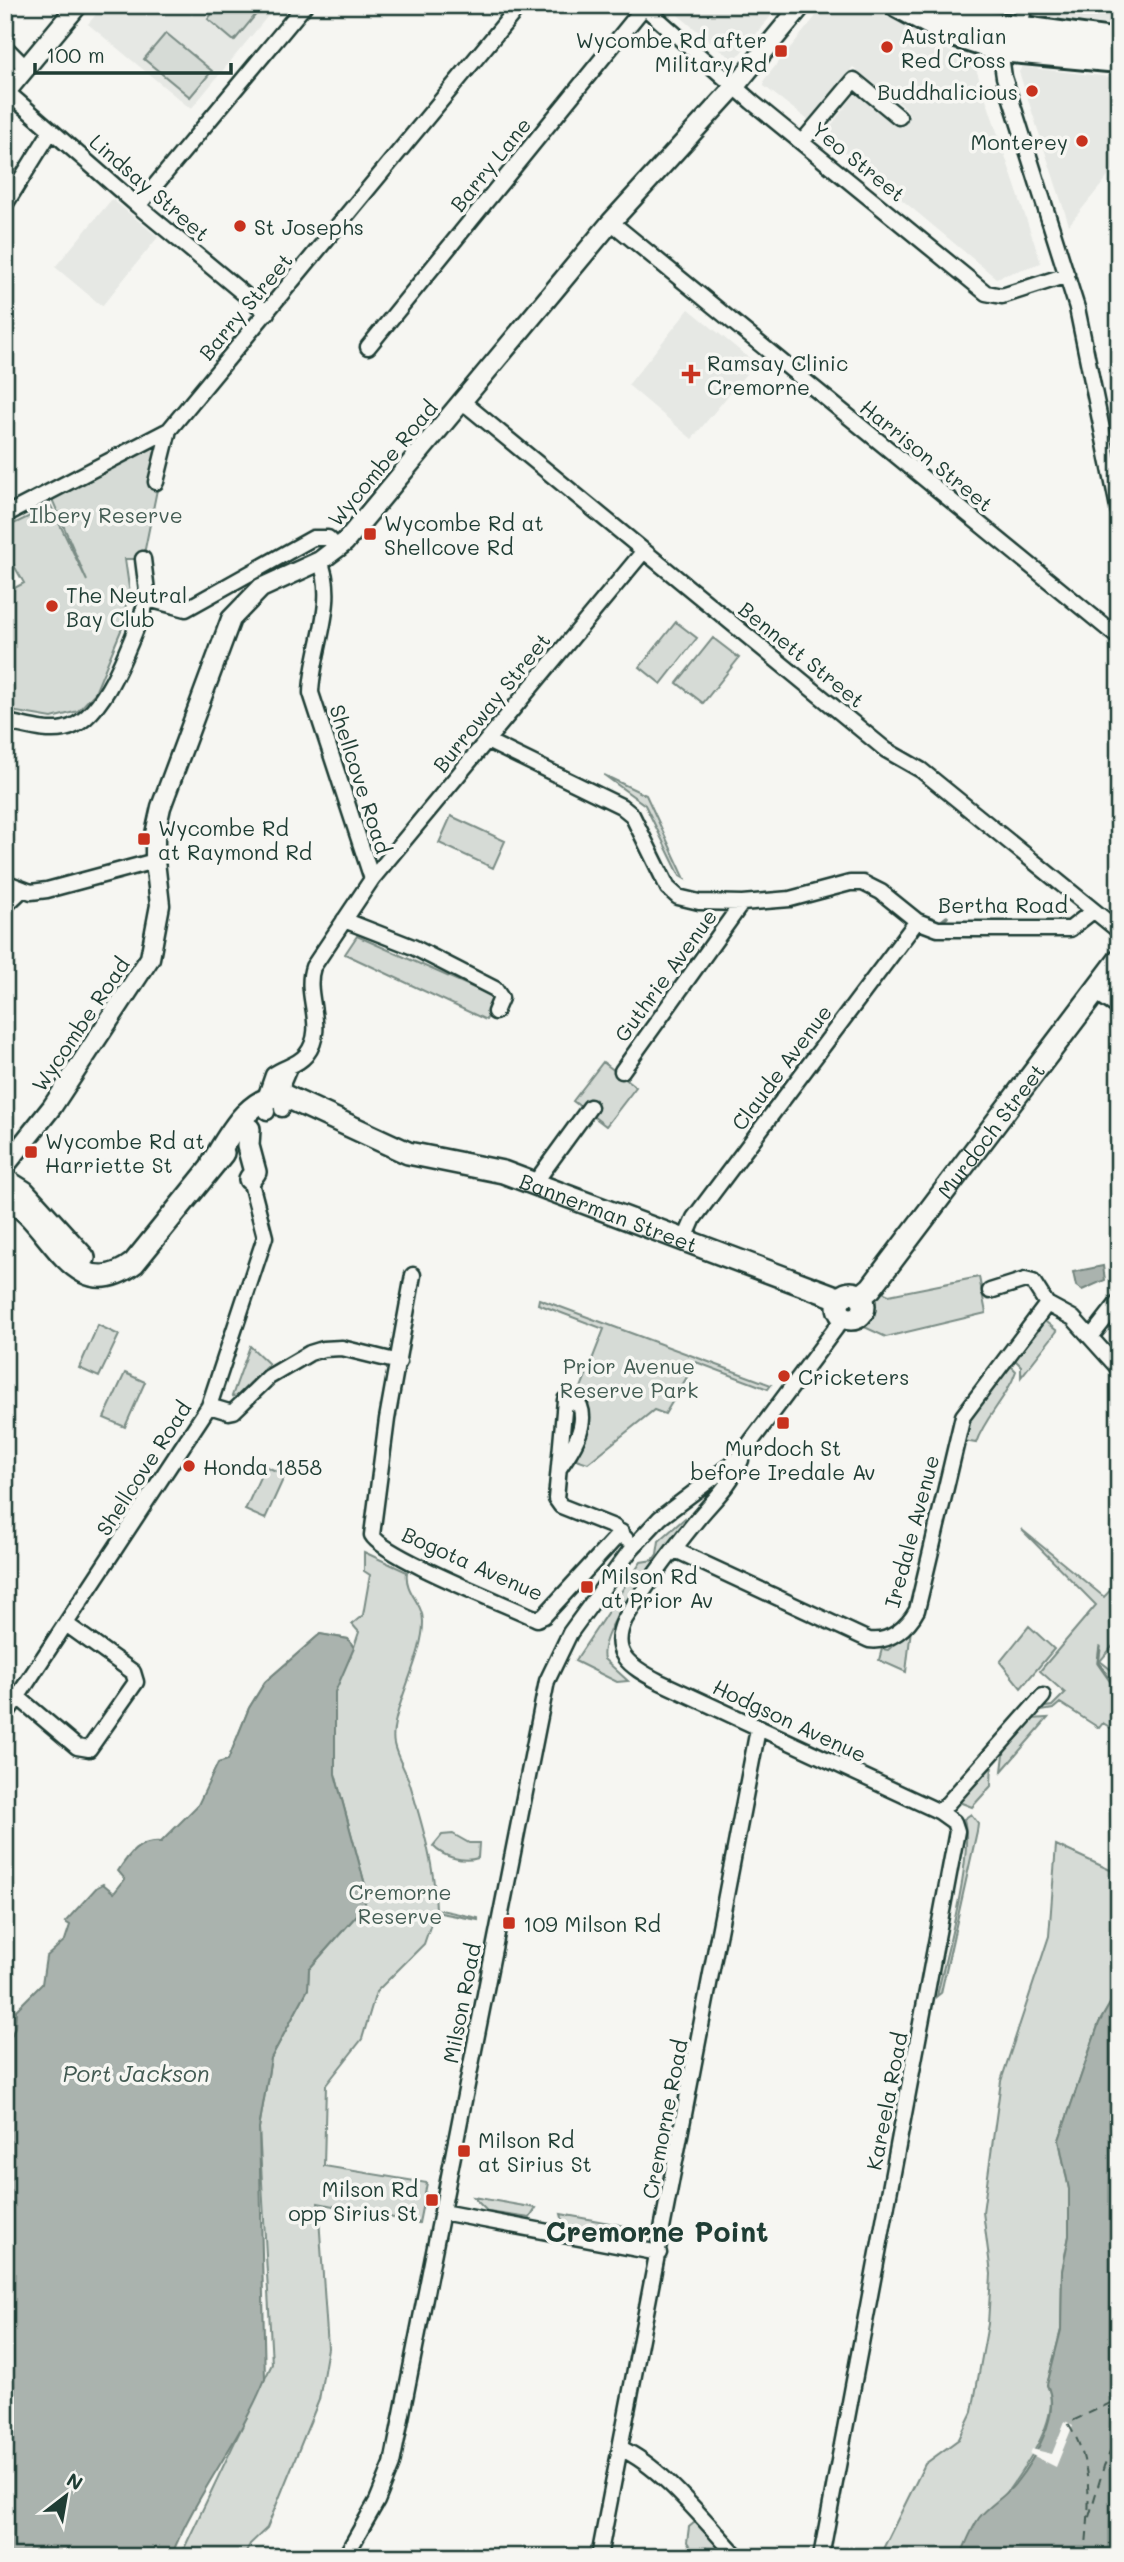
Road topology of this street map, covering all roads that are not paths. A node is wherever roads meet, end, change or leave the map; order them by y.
1 (78, 5) edge
2 (304, 5) edge
3 (520, 5) edge
4 (802, 5) edge
5 (898, 5) edge
6 (941, 5) edge
7 (643, 6) edge
8 (1022, 17) edge
9 (1119, 43) edge
10 (5, 47) edge
11 (1000, 49) junction
12 (1119, 60) edge
13 (26, 68) junction
14 (736, 85) junction
15 (6, 92) edge
16 (900, 117) dead end
17 (51, 131) junction
18 (802, 142) junction
19 (5, 205) edge
20 (138, 206) junction
21 (611, 222) junction
22 (1067, 275) junction
23 (267, 313) junction
24 (368, 347) dead end
25 (463, 402) junction
26 (169, 430) junction
27 (156, 482) dead end
28 (1119, 512) edge
29 (5, 515) edge
30 (339, 549) junction
31 (643, 552) junction
32 (143, 559) dead end
33 (320, 561) junction
34 (148, 598) junction
35 (1118, 638) edge
36 (5, 722) edge
37 (487, 741) junction
38 (155, 861) junction
39 (372, 879) junction
40 (5, 882) edge
41 (23, 890) junction
42 (742, 903) junction
43 (5, 906) edge
44 (1093, 911) junction
45 (344, 920) junction
46 (917, 921) junction
47 (1119, 931) edge
48 (1119, 960) edge
49 (1095, 992) junction
50 (1119, 1008) edge
51 (495, 1012) dead end
52 (622, 1071) dead end
53 (274, 1103) junction
54 (590, 1107) dead end
55 (249, 1129) junction
56 (213, 1162) junction
57 (5, 1166) edge
58 (250, 1179) joint
59 (5, 1180) edge
60 (534, 1184) junction
61 (5, 1198) edge
62 (684, 1241) junction
63 (145, 1246) junction
64 (413, 1275) dead end
65 (990, 1291) dead end
66 (1119, 1301) edge
67 (849, 1304) junction
68 (1047, 1304) junction
69 (1091, 1336) junction
70 (399, 1362) junction
71 (1119, 1368) edge
72 (209, 1406) junction
73 (745, 1451) junction
74 (560, 1467) dead end
75 (690, 1496) junction
76 (698, 1519) junction
77 (621, 1532) junction
78 (632, 1548) junction
79 (675, 1550) junction
80 (66, 1624) junction
81 (626, 1660) joint
82 (1043, 1696) dead end
83 (19, 1698) junction
84 (5, 1715) edge
85 (758, 1729) junction
86 (940, 1812) junction
87 (442, 2212) junction
88 (659, 2253) junction
89 (620, 2448) junction
90 (345, 2557) edge
91 (599, 2557) edge
92 (738, 2557) edge
93 (821, 2557) edge

1 - 13 street
2 - 20 street
3 - 23 street, Barry Street
4 - 14 street, Wycombe Road
5 - 11 highway
6 - 8 highway
7 - 14 street, Yeo Street
7 - 24 street, Barry Lane
8 - 9 highway
10 - 13 street
11 - 12 highway
11 - 22 street
13 - 15 street
14 - 18 street, Yeo Street
14 - 21 street, Wycombe Road
15 - 17 street, Lindsay Street
16 - 18 street
17 - 19 street
17 - 20 street, Lindsay Street
18 - 22 street, Yeo Street
20 - 23 street, Lindsay Street
21 - 25 street, Wycombe Road
21 - 35 street, Harrison Street
22 - 28 street
23 - 26 street, Barry Street
25 - 30 street, Wycombe Road
25 - 31 street, Bennett Street
26 - 27 street, Barry Street
26 - 29 street
30 - 33 street, Wycombe Road
30 - 34 street
31 - 37 street, Burroway Street
31 - 44 street, Bennett Street
32 - 34 street
33 - 38 street, Wycombe Road
33 - 39 street, Shellcove Road
34 - 36 street
37 - 39 street, Burroway Street
37 - 42 street, Bertha Road
38 - 41 street
38 - 57 street, Wycombe Road
39 - 45 street, Shellcove Road
40 - 41 street
41 - 43 street
42 - 46 street, Bertha Road
42 - 52 street, Guthrie Avenue
44 - 46 street, Bertha Road
44 - 47 street, Bennett Street
45 - 51 street
45 - 53 street, Shellcove Road
46 - 62 street, Claude Avenue
48 - 49 main road, Murdoch Street
49 - 50 street
49 - 67 main road, Murdoch Street
53 - 55 main road
53 - 56 main road
53 - 60 main road, Bannerman Street
54 - 60 street
55 - 56 main road
55 - 58 main road
56 - 63 main road
58 - 72 street, Shellcove Road
59 - 63 main road
60 - 62 main road, Bannerman Street
61 - 63 main road
62 - 67 main road, Bannerman Street
64 - 70 street, Bogota Avenue
65 - 68 street
66 - 69 street
67 - 73 street, Murdoch Street
68 - 69 street
68 - 79 street, Iredale Avenue
69 - 71 street
70 - 72 street
70 - 77 street, Bogota Avenue
72 - 80 street, Shellcove Road
73 - 75 street, Murdoch Street
73 - 76 street, Murdoch Street
74 - 77 street
75 - 76 street
75 - 78 street, Milson Road
76 - 79 street, Murdoch Street
77 - 78 street
78 - 87 street, Milson Road
79 - 81 street, Murdoch Street
80 - 83 street, Shellcove Road
80 - 83 street
81 - 85 street, Hodgson Avenue
82 - 86 street
83 - 84 street, Shellcove Road
85 - 86 street, Hodgson Avenue
85 - 88 street, Cremorne Road
86 - 93 street, Kareela Road
87 - 88 street
87 - 90 street, Milson Road
88 - 89 street, Cremorne Road
89 - 91 street, Cremorne Road
89 - 92 street

